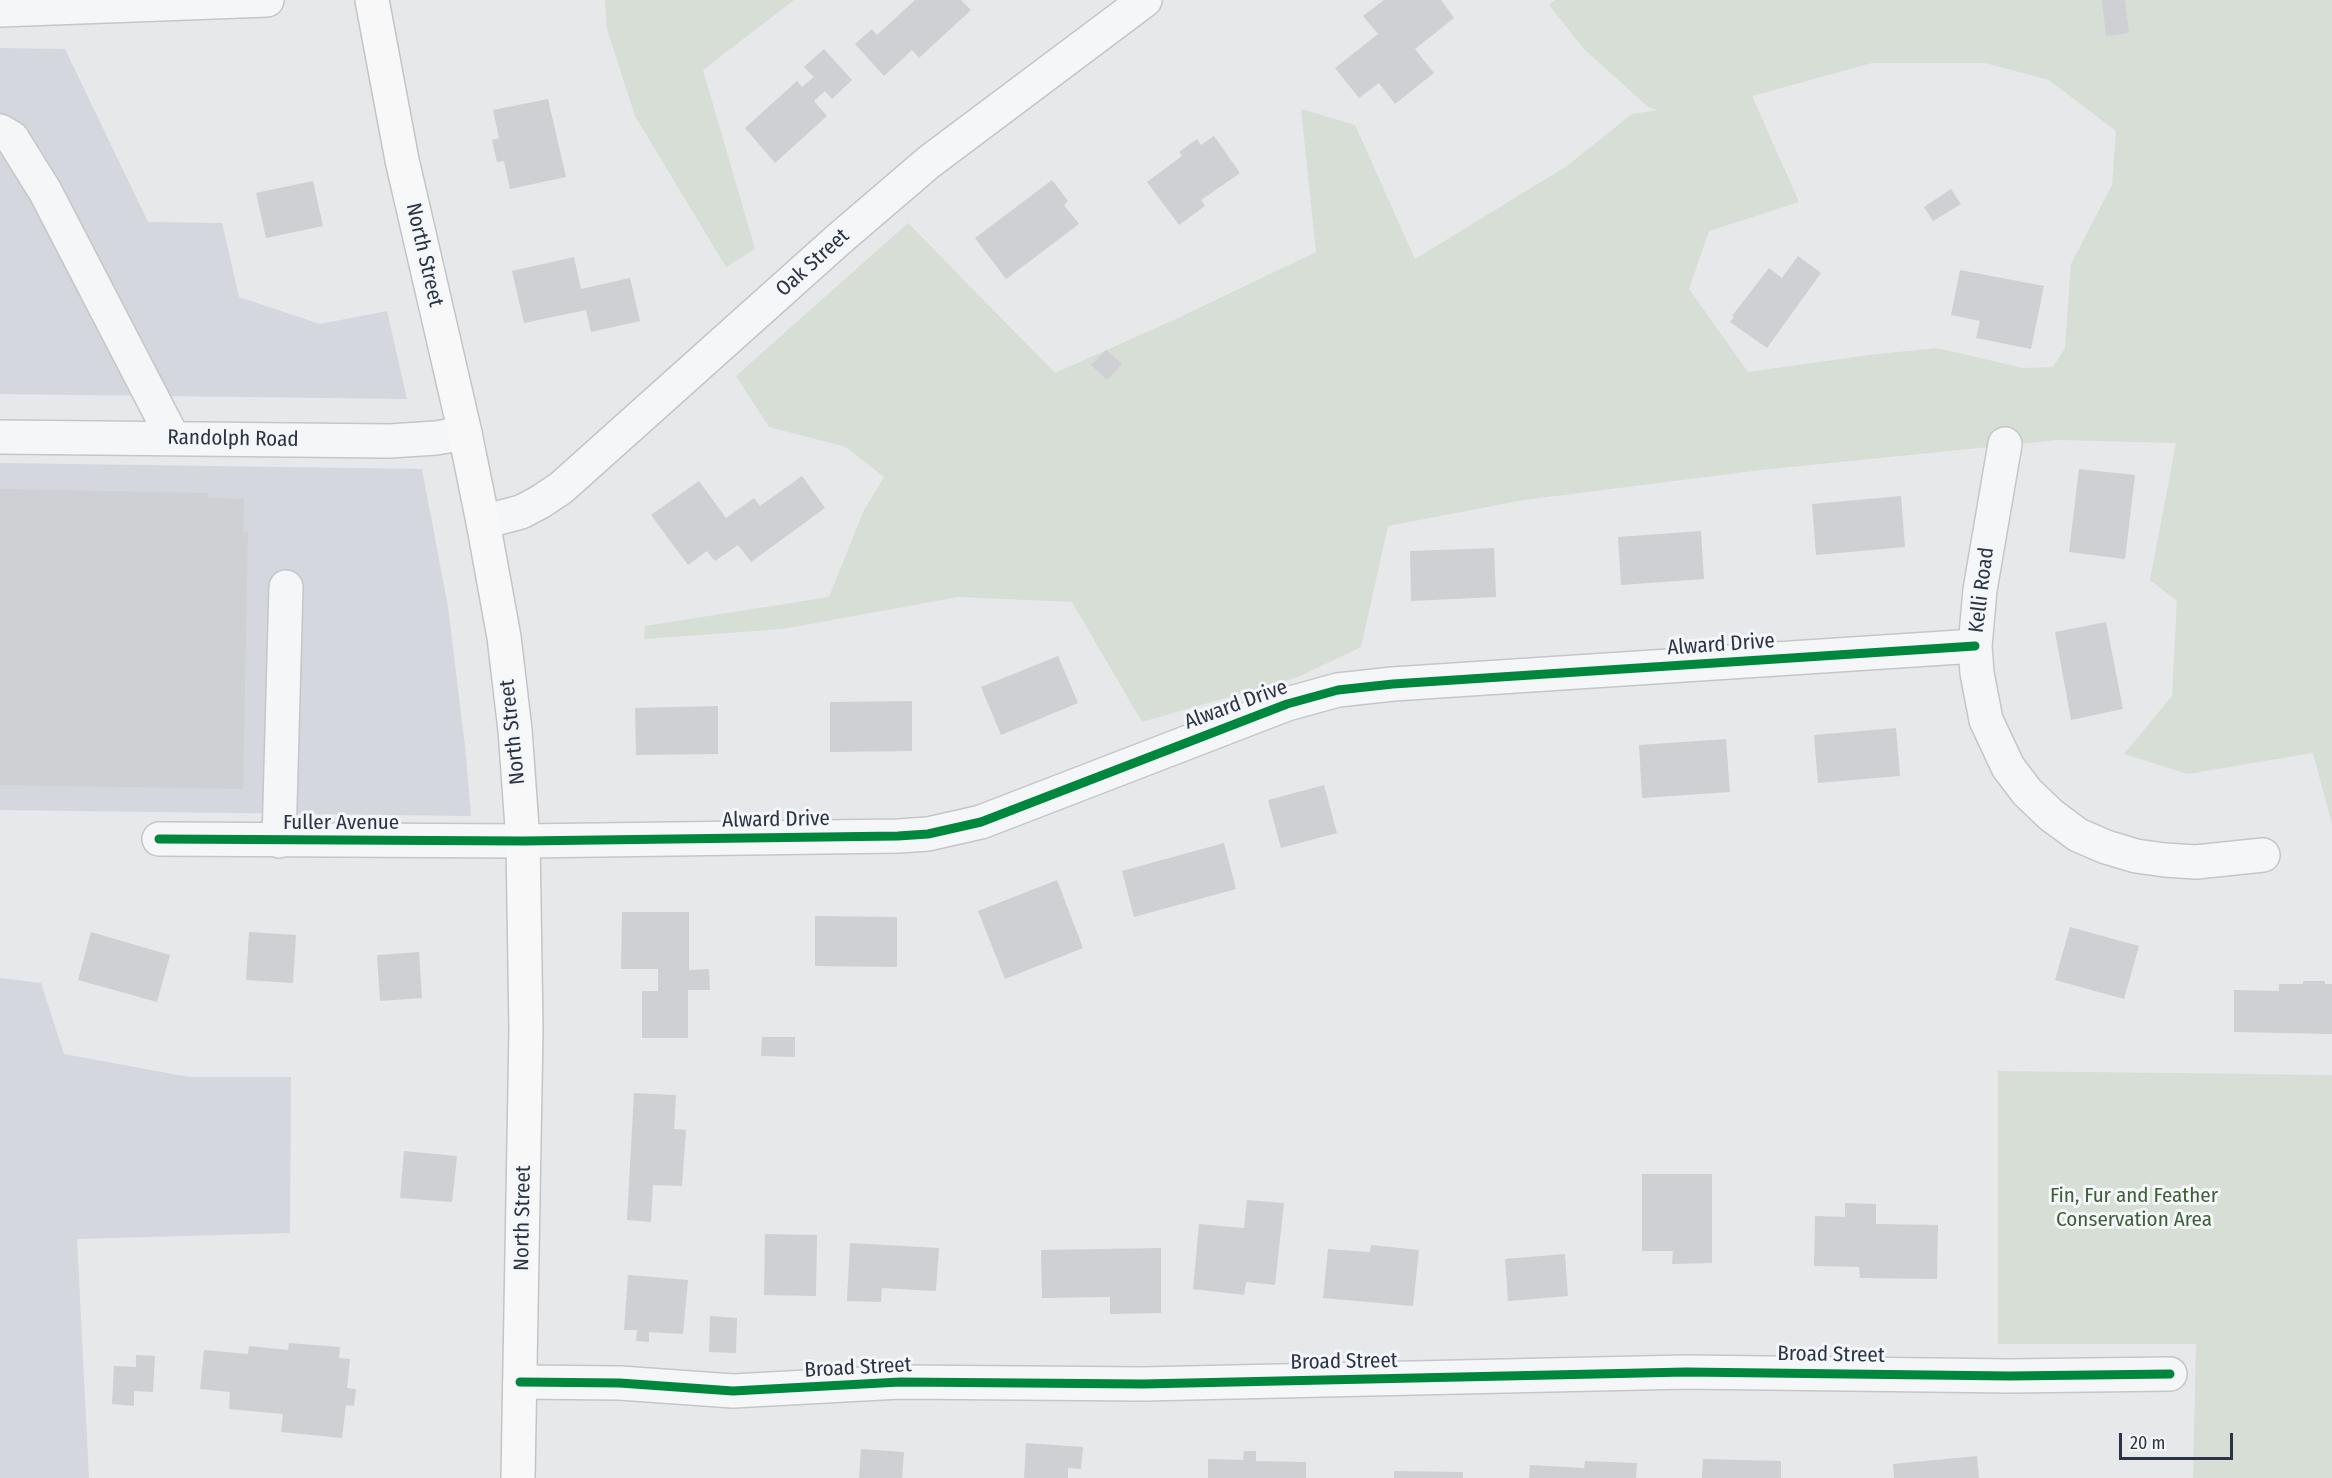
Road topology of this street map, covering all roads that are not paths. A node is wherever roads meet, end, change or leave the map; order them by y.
1 (267, 0) edge
2 (372, 0) edge
3 (1145, 0) edge
4 (0, 10) edge
5 (0, 131) edge
6 (465, 433) junction
7 (0, 437) edge
8 (173, 438) junction
9 (2005, 444) dead end
10 (483, 522) junction
11 (286, 587) dead end
12 (1975, 646) junction
13 (159, 839) dead end
14 (279, 841) junction
15 (524, 841) junction
16 (2263, 855) dead end
17 (2170, 1374) dead end
18 (520, 1382) junction
19 (518, 1478) edge

1 - 4 street
2 - 6 main road, North Street
3 - 10 street, Oak Street
5 - 8 street
6 - 8 street, Randolph Road
6 - 10 main road, North Street
7 - 8 street, Randolph Road
9 - 12 street, Kelli Road
10 - 15 main road, North Street
11 - 14 street
12 - 15 street, Alward Drive
12 - 16 street, Kelli Road
13 - 14 street, Fuller Avenue
14 - 15 street, Fuller Avenue
15 - 18 main road, North Street
17 - 18 street, Broad Street
18 - 19 main road, North Street

